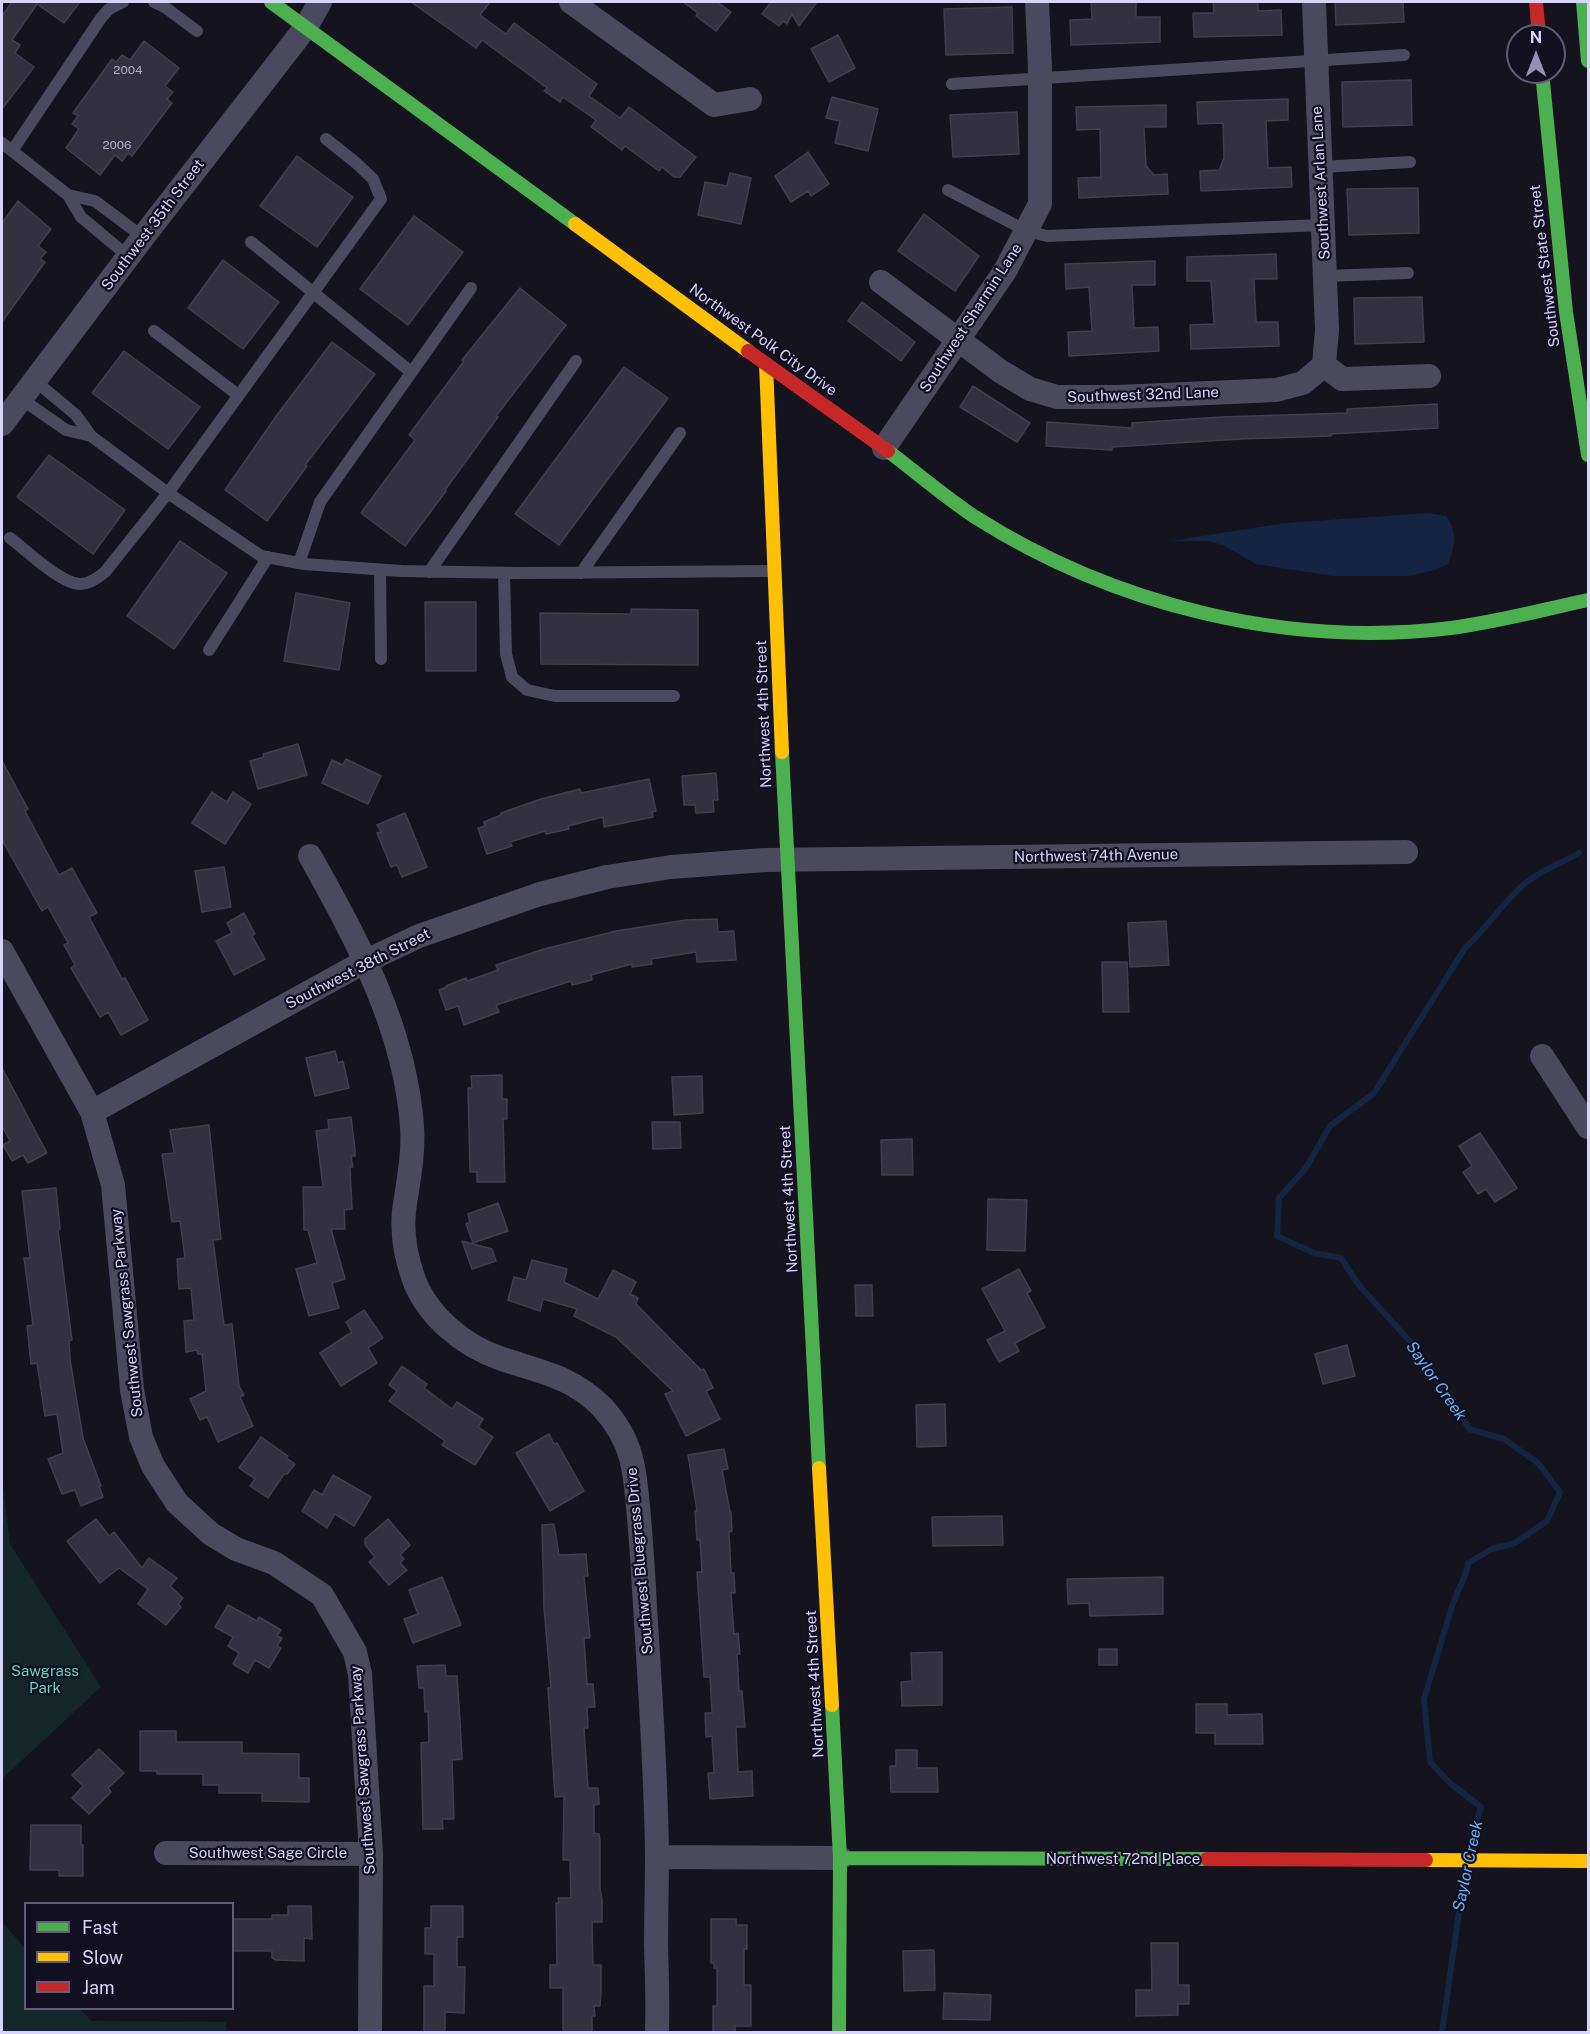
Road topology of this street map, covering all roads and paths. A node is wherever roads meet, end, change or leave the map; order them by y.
1 (123, 2) edge
2 (154, 2) edge
3 (272, 2) edge
4 (320, 2) edge
5 (571, 2) edge
6 (1037, 2) edge
7 (1314, 2) edge
8 (1536, 2) edge
9 (1583, 2) edge
10 (1538, 24) edge
11 (306, 27) junction
12 (197, 31) dead end
13 (1404, 55) dead end
14 (1588, 61) edge
15 (1316, 62) junction
16 (1040, 80) junction
17 (952, 84) dead end
18 (1543, 84) edge
19 (750, 99) dead end
20 (326, 139) dead end
21 (2, 143) edge
22 (12, 151) junction
23 (1410, 162) dead end
24 (1321, 167) junction
25 (948, 190) dead end
26 (68, 195) junction
27 (1323, 225) junction
28 (1027, 231) junction
29 (143, 237) junction
30 (251, 242) dead end
31 (129, 257) junction
32 (1408, 273) dead end
33 (1325, 276) junction
34 (881, 282) dead end
35 (471, 288) dead end
36 (312, 293) junction
37 (154, 331) dead end
38 (958, 340) junction
39 (576, 361) dead end
40 (766, 364) junction
41 (1324, 365) junction
42 (411, 372) junction
43 (1429, 376) dead end
44 (27, 389) junction
45 (238, 395) junction
46 (2, 424) edge
47 (680, 433) dead end
48 (91, 436) junction
49 (884, 448) junction
50 (1588, 455) edge
51 (168, 493) junction
52 (10, 538) dead end
53 (268, 557) junction
54 (299, 563) junction
55 (380, 570) junction
56 (774, 571) junction
57 (429, 572) junction
58 (504, 573) junction
59 (581, 573) junction
60 (1588, 600) edge
61 (209, 650) dead end
62 (381, 659) dead end
63 (674, 696) dead end
64 (1406, 852) dead end
65 (310, 856) dead end
66 (787, 859) junction
67 (2, 951) edge
68 (364, 962) junction
69 (1542, 1056) dead end
70 (92, 1112) junction
71 (1588, 1127) edge
72 (166, 1853) dead end
73 (371, 1854) junction
74 (657, 1857) junction
75 (840, 1857) junction
76 (1588, 1861) edge
77 (370, 2032) edge
78 (657, 2032) edge
79 (839, 2032) edge

1 - 22 lane
2 - 12 lane
3 - 11 street, Northwest Polk City Drive
4 - 11 street, Southwest 35th Street
5 - 19 street
6 - 16 street, Southwest Sharmin Lane
7 - 15 street, Southwest Arlan Lane
8 - 10 street
9 - 14 street
11 - 29 street, Southwest 35th Street
11 - 40 street, Northwest Polk City Drive
13 - 15 lane
15 - 16 lane
15 - 24 street, Southwest Arlan Lane
16 - 17 lane
16 - 28 street, Southwest Sharmin Lane
18 - 50 street, Southwest State Street
20 - 36 lane
21 - 22 lane
22 - 26 lane
23 - 24 lane
24 - 27 street, Southwest Arlan Lane
25 - 28 lane
26 - 29 lane
26 - 31 lane
27 - 28 lane
27 - 33 street, Southwest Arlan Lane
28 - 38 street, Southwest Sharmin Lane
29 - 31 street, Southwest 35th Street
30 - 36 lane
31 - 44 street, Southwest 35th Street
32 - 33 lane
33 - 41 street, Southwest Arlan Lane
34 - 38 street, Southwest 32nd Lane
35 - 42 lane
36 - 42 lane
36 - 45 lane
37 - 45 lane
38 - 41 street, Southwest 32nd Lane
38 - 49 street, Southwest Sharmin Lane
39 - 57 lane
40 - 49 street, Northwest Polk City Drive
40 - 56 street, Northwest 4th Street
41 - 43 street
42 - 54 lane
44 - 46 street, Southwest 35th Street
44 - 48 lane
44 - 48 lane
45 - 51 lane
47 - 59 lane
48 - 51 lane
49 - 60 street, Northwest Polk City Drive
51 - 52 lane
51 - 53 lane
53 - 54 lane
53 - 61 lane
54 - 55 lane
55 - 57 lane
55 - 62 lane
56 - 59 lane
56 - 66 street, Northwest 4th Street
57 - 58 lane
58 - 59 lane
58 - 63 lane
64 - 66 street, Northwest 74th Avenue
65 - 68 street, Southwest Bluegrass Drive
66 - 68 street, Southwest 38th Street
66 - 75 street, Northwest 4th Street
67 - 70 street, Southwest Sawgrass Parkway
68 - 70 street, Southwest 38th Street
68 - 74 street, Southwest Bluegrass Drive
69 - 71 street
70 - 73 street, Southwest Sawgrass Parkway
72 - 73 street, Southwest Sage Circle
73 - 77 street, Southwest Sawgrass Parkway
74 - 75 street, Northwest 72nd Place
74 - 78 street, Southwest Bluegrass Drive
75 - 76 street, Northwest 72nd Place
75 - 79 street, Northwest 4th Street

